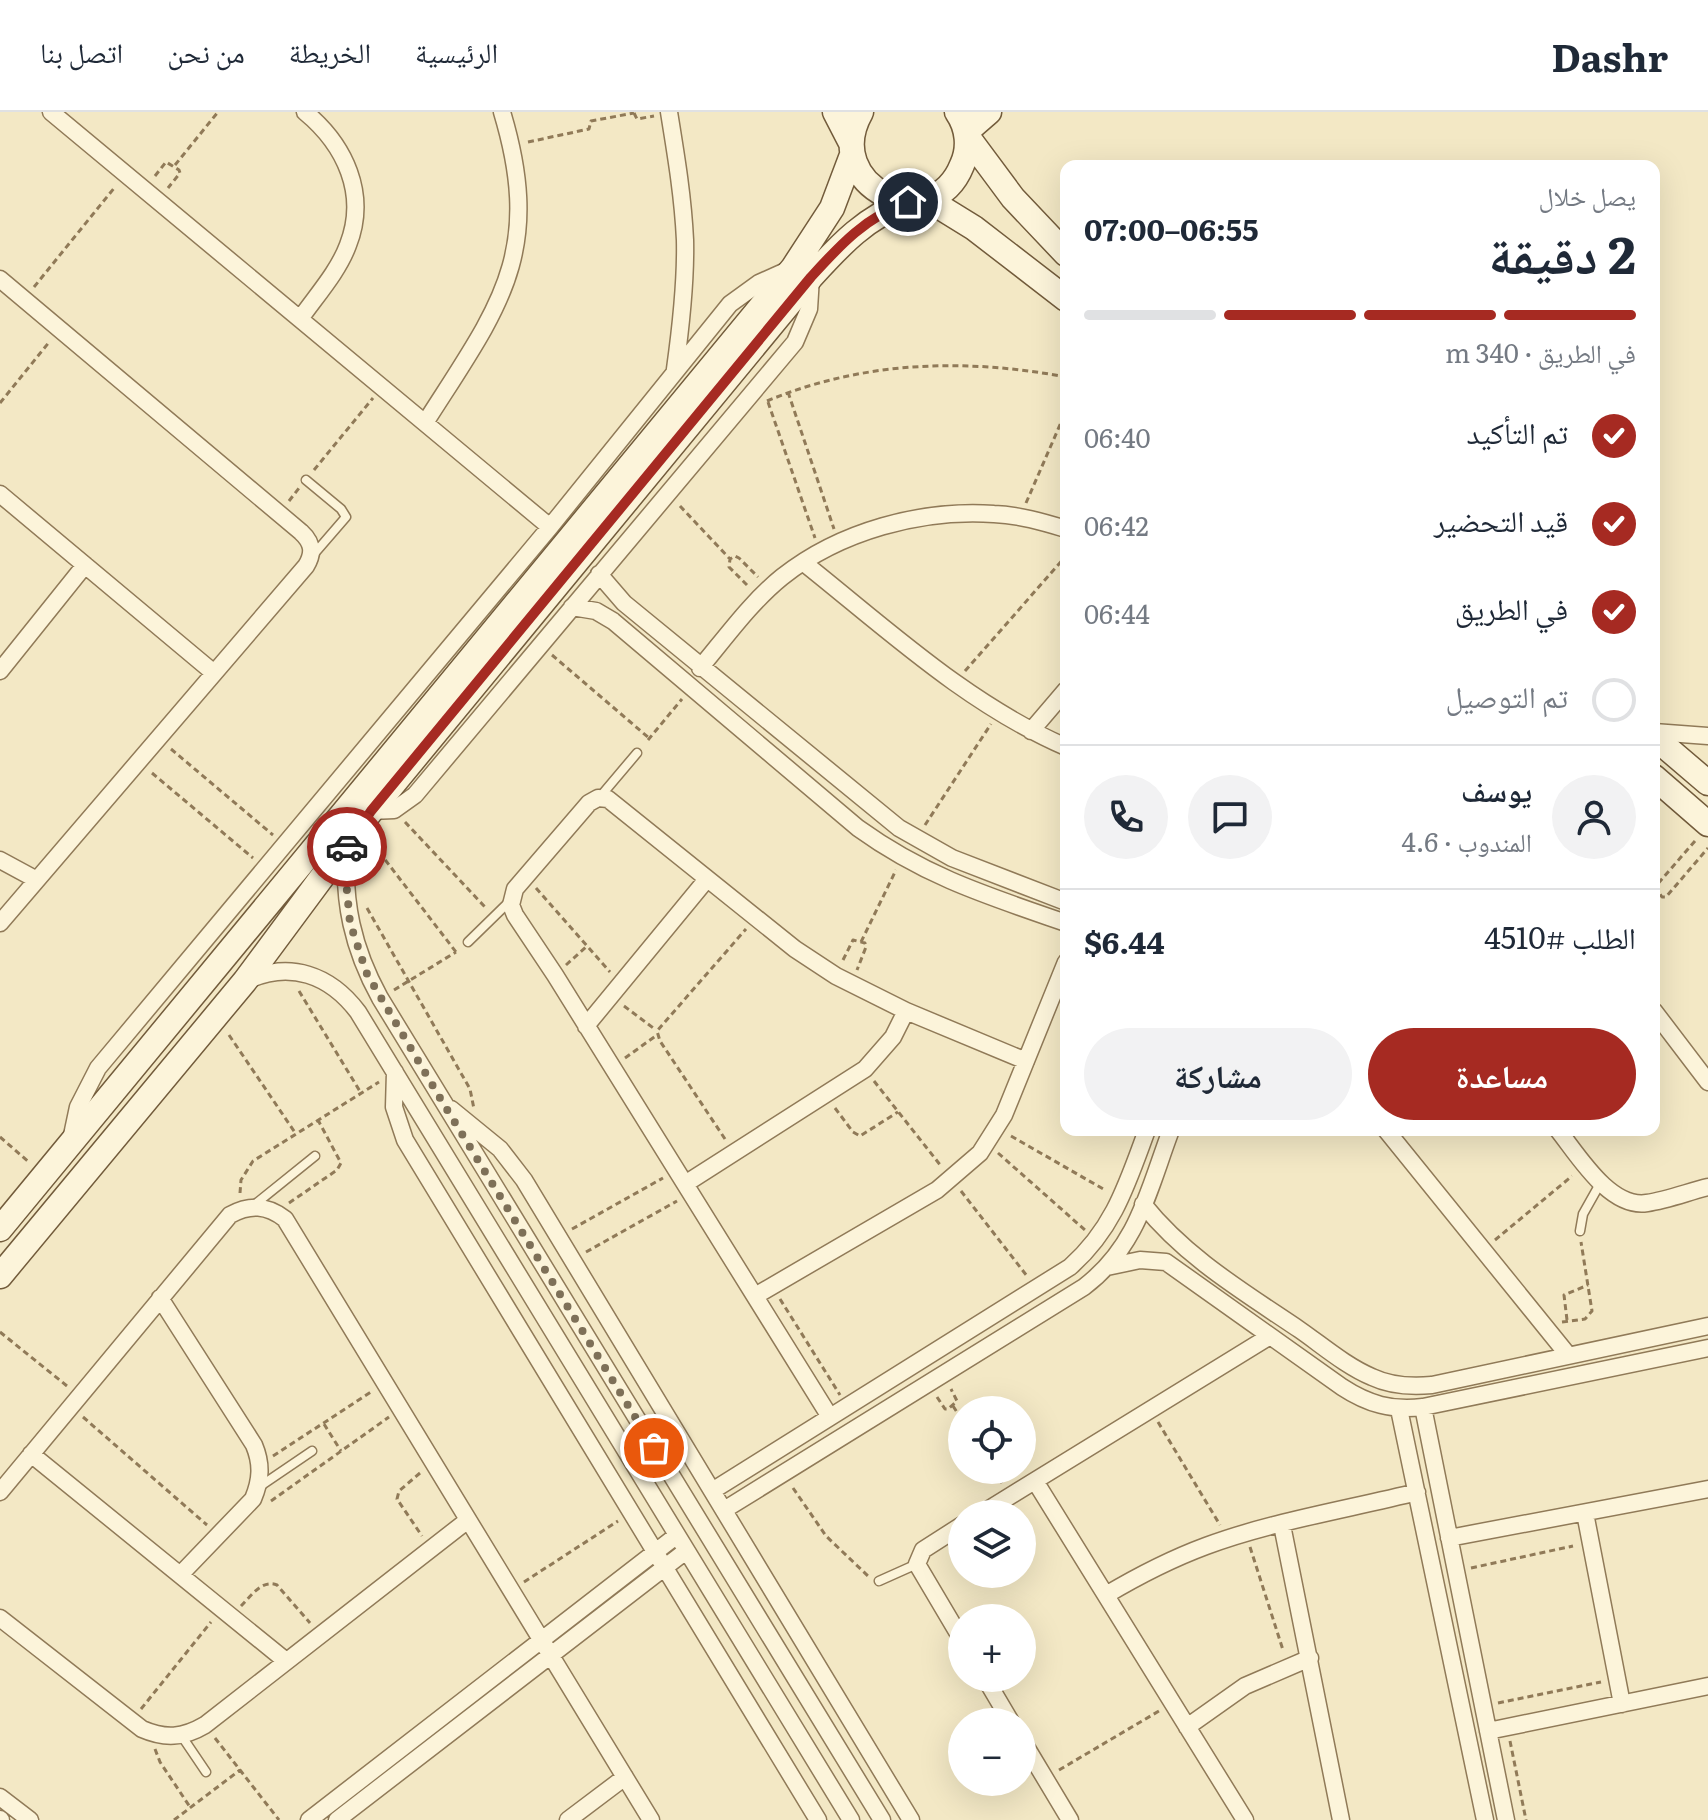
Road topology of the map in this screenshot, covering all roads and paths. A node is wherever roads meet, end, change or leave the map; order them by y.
1 (51, 112) edge
2 (218, 112) edge
3 (305, 112) edge
4 (502, 112) edge
5 (835, 112) edge
6 (861, 112) edge
7 (989, 112) edge
8 (634, 113) edge
9 (669, 113) edge
10 (964, 127) edge
11 (512, 145) junction
12 (852, 149) junction
13 (174, 166) junction
14 (126, 174) junction
15 (152, 195) junction
16 (918, 200) junction
17 (1060, 248) edge
18 (802, 273) junction
19 (0, 279) edge
20 (1060, 294) edge
21 (24, 299) junction
22 (300, 319) junction
23 (60, 329) junction
24 (675, 369) junction
25 (1060, 376) edge
26 (382, 387) junction
27 (788, 392) junction
28 (768, 401) junction
29 (0, 403) edge
30 (734, 415) junction
31 (425, 423) junction
32 (1060, 425) edge
33 (306, 480) junction
34 (668, 493) junction
35 (0, 494) edge
36 (279, 513) junction
37 (1020, 517) junction
38 (550, 527) junction
39 (1060, 527) edge
40 (839, 544) junction
41 (820, 553) junction
42 (311, 558) junction
43 (730, 559) junction
44 (804, 563) junction
45 (1060, 563) edge
46 (85, 565) junction
47 (599, 574) junction
48 (764, 593) junction
49 (572, 607) junction
50 (540, 646) junction
51 (700, 668) junction
52 (0, 671) edge
53 (214, 673) junction
54 (954, 683) junction
55 (692, 687) junction
56 (1060, 697) edge
57 (998, 713) junction
58 (1031, 731) junction
59 (1660, 734) edge
60 (1708, 736) edge
61 (158, 738) junction
62 (649, 738) junction
63 (1660, 739) edge
64 (1060, 744) edge
65 (637, 753) joint
66 (138, 761) junction
67 (1660, 783) edge
68 (1708, 783) edge
69 (598, 798) junction
70 (368, 823) junction
71 (1704, 830) edge
72 (917, 839) junction
73 (285, 845) junction
74 (1708, 848) edge
75 (902, 858) junction
76 (0, 860) edge
77 (265, 868) junction
78 (526, 876) junction
79 (707, 879) junction
80 (37, 880) junction
81 (1660, 881) edge
82 (1660, 894) edge
83 (511, 899) junction
84 (1060, 900) edge
85 (366, 907) dead end
86 (494, 916) junction
87 (756, 917) junction
88 (1060, 921) edge
89 (0, 923) edge
90 (468, 942) dead end
91 (861, 942) junction
92 (587, 946) junction
93 (286, 970) junction
94 (555, 975) junction
95 (836, 976) junction
96 (1060, 977) edge
97 (245, 981) junction
98 (409, 981) junction
99 (851, 985) junction
100 (616, 990) junction
101 (380, 998) junction
102 (906, 1011) junction
103 (216, 1016) junction
104 (1660, 1019) edge
105 (586, 1026) junction
106 (657, 1033) junction
107 (1026, 1061) junction
108 (612, 1067) junction
109 (395, 1072) junction
110 (1708, 1082) edge
111 (361, 1093) junction
112 (826, 1095) junction
113 (443, 1103) junction
114 (898, 1112) dead end
115 (470, 1124) junction
116 (997, 1128) junction
117 (296, 1134) junction
118 (1145, 1136) edge
119 (1169, 1136) edge
120 (1391, 1136) edge
121 (1563, 1136) edge
122 (0, 1137) edge
123 (987, 1144) junction
124 (69, 1148) junction
125 (734, 1153) junction
126 (315, 1156) dead end
127 (1586, 1164) junction
128 (45, 1175) junction
129 (684, 1182) junction
130 (1601, 1182) junction
131 (1708, 1187) edge
132 (1121, 1199) junction
133 (1143, 1204) junction
134 (247, 1208) junction
135 (5, 1217) edge
136 (1580, 1231) joint
137 (558, 1237) junction
138 (1097, 1240) junction
139 (1483, 1250) junction
140 (572, 1259) junction
141 (1107, 1267) junction
142 (0, 1276) edge
143 (1588, 1285) junction
144 (771, 1286) junction
145 (755, 1296) junction
146 (160, 1298) junction
147 (1568, 1321) junction
148 (1542, 1323) junction
149 (1708, 1326) edge
150 (0, 1332) edge
151 (1270, 1336) junction
152 (1708, 1348) edge
153 (1568, 1355) junction
154 (936, 1379) junction
155 (385, 1383) junction
156 (953, 1396) edge
157 (75, 1401) junction
158 (847, 1406) junction
159 (1423, 1407) junction
160 (948, 1408) edge
161 (401, 1409) junction
162 (1151, 1409) junction
163 (1399, 1409) junction
164 (830, 1417) junction
165 (323, 1424) junction
166 (312, 1451) dead end
167 (341, 1451) junction
168 (31, 1454) junction
169 (432, 1462) junction
170 (260, 1464) junction
171 (784, 1473) junction
172 (1036, 1480) edge
173 (1036, 1483) edge
174 (1030, 1484) edge
175 (258, 1487) junction
176 (1708, 1489) edge
177 (712, 1491) junction
178 (0, 1492) edge
179 (1417, 1492) junction
180 (1004, 1500) edge
181 (245, 1509) junction
182 (724, 1510) junction
183 (631, 1512) junction
184 (1585, 1513) junction
185 (468, 1520) junction
186 (1282, 1525) junction
187 (1245, 1533) junction
188 (948, 1534) edge
189 (219, 1535) junction
190 (676, 1536) junction
191 (1449, 1538) junction
192 (1228, 1539) junction
193 (1590, 1542) junction
194 (431, 1548) junction
195 (686, 1551) junction
196 (655, 1552) junction
197 (917, 1564) junction
198 (665, 1567) junction
199 (1456, 1572) junction
200 (180, 1575) junction
201 (879, 1581) joint
202 (511, 1591) junction
203 (1106, 1595) junction
204 (226, 1612) junction
205 (948, 1616) edge
206 (0, 1618) edge
207 (320, 1635) junction
208 (541, 1640) junction
209 (550, 1655) junction
210 (1310, 1658) junction
211 (286, 1661) junction
212 (1288, 1666) junction
213 (1617, 1678) junction
214 (1708, 1686) edge
215 (1172, 1703) junction
216 (1622, 1704) junction
217 (1483, 1706) junction
218 (131, 1722) junction
219 (205, 1725) junction
220 (1187, 1727) junction
221 (1508, 1727) junction
222 (1488, 1731) junction
223 (154, 1734) junction
224 (181, 1735) junction
225 (1036, 1763) edge
226 (240, 1770) junction
227 (206, 1772) dead end
228 (625, 1777) junction
229 (1045, 1778) junction
230 (0, 1797) edge
231 (190, 1807) junction
232 (30, 1820) edge
233 (174, 1820) edge
234 (279, 1820) edge
235 (309, 1820) edge
236 (337, 1820) edge
237 (568, 1820) edge
238 (651, 1820) edge
239 (818, 1820) edge
240 (851, 1820) edge
241 (882, 1820) edge
242 (911, 1820) edge
243 (1070, 1820) edge
244 (1245, 1820) edge
245 (1341, 1820) edge
246 (1485, 1820) edge
247 (1506, 1820) edge
248 (1526, 1820) edge

1 - 14 street
2 - 13 path
3 - 22 street
4 - 11 street
5 - 12 street
6 - 12 street
7 - 10 street
8 - 9 path
8 - 11 path
9 - 24 street
10 - 16 street
10 - 17 street
11 - 31 street
12 - 16 street
12 - 18 street
13 - 15 path
13 - 15 path
14 - 15 street
14 - 21 path
15 - 22 street
16 - 18 street
16 - 20 street
18 - 24 street
18 - 30 street
18 - 70 street
18 - 124 street
19 - 21 street
21 - 23 street
22 - 26 street
23 - 29 path
23 - 36 street
24 - 38 street
25 - 27 path
26 - 31 street
26 - 33 path
27 - 28 path
27 - 40 path
28 - 30 path
28 - 41 path
30 - 34 street
31 - 38 street
32 - 37 path
33 - 36 path
33 - 42 lane
34 - 43 path
34 - 47 street
35 - 46 street
36 - 42 street
37 - 39 street
37 - 40 street
38 - 73 street
40 - 41 street
41 - 44 street
42 - 53 street
43 - 48 path
43 - 48 path
44 - 48 street
44 - 54 street
45 - 54 path
46 - 52 street
46 - 53 street
47 - 49 street
47 - 51 street
48 - 51 street
49 - 50 street
49 - 55 street
50 - 62 path
50 - 70 street
51 - 72 street
53 - 61 street
54 - 57 street
55 - 62 path
55 - 75 street
56 - 58 street
57 - 58 street
57 - 72 path
58 - 64 street
59 - 60 street
61 - 66 street
61 - 73 path
62 - 65 path
63 - 68 street
65 - 69 lane
66 - 77 path
66 - 80 street
67 - 71 street
69 - 78 street
69 - 79 street
70 - 86 path
70 - 97 street
70 - 98 path
70 - 101 street
71 - 81 path
72 - 84 street
73 - 77 street
74 - 82 path
75 - 88 street
75 - 91 path
76 - 80 street
77 - 124 street
78 - 83 street
78 - 92 path
79 - 87 street
79 - 100 street
80 - 89 street
83 - 86 lane
83 - 94 street
85 - 98 path
86 - 90 lane
87 - 95 street
87 - 106 path
91 - 95 path
91 - 99 path
92 - 94 path
92 - 100 path
93 - 97 street
93 - 109 street
93 - 111 path
94 - 105 street
95 - 99 street
96 - 107 street
97 - 103 street
98 - 101 path
98 - 115 path
99 - 102 street
100 - 105 street
100 - 106 path
101 - 113 street
102 - 107 street
102 - 112 street
103 - 117 path
103 - 142 street
104 - 110 street
105 - 108 street
106 - 108 path
106 - 125 path
107 - 116 street
108 - 129 street
109 - 111 path
109 - 183 street
109 - 190 street
111 - 117 path
112 - 114 path
112 - 125 street
113 - 115 street
113 - 241 street
115 - 137 street
116 - 123 street
116 - 132 path
117 - 134 path
118 - 132 street
119 - 133 street
120 - 139 street
121 - 127 street
122 - 128 path
123 - 138 path
123 - 144 street
124 - 128 street
125 - 129 street
126 - 134 lane
127 - 130 street
127 - 139 path
128 - 135 street
129 - 137 path
129 - 140 path
129 - 145 street
130 - 131 street
130 - 136 lane
132 - 138 street
133 - 141 street
133 - 153 street
134 - 146 street
134 - 155 street
136 - 143 path
137 - 140 street
138 - 158 street
139 - 148 street
140 - 177 street
141 - 151 street
141 - 154 street
143 - 147 path
143 - 147 path
144 - 145 street
144 - 158 path
145 - 164 street
146 - 157 street
146 - 170 street
147 - 148 path
148 - 153 street
149 - 153 street
150 - 157 path
151 - 162 street
151 - 163 street
152 - 159 street
154 - 156 path
154 - 160 path
154 - 171 street
155 - 161 street
155 - 165 path
157 - 168 street
157 - 189 path
158 - 164 street
159 - 163 street
159 - 191 street
161 - 167 path
161 - 169 street
162 - 172 street
162 - 192 path
163 - 179 street
164 - 177 street
165 - 167 path
165 - 170 path
166 - 175 lane
167 - 181 path
168 - 178 street
168 - 200 street
169 - 185 street
169 - 194 path
170 - 175 street
171 - 182 street
171 - 201 path
173 - 203 street
174 - 180 street
175 - 181 street
176 - 184 street
177 - 182 street
179 - 186 street
179 - 246 street
181 - 189 street
182 - 242 street
183 - 196 street
183 - 202 path
184 - 191 street
184 - 193 street
185 - 194 street
185 - 202 street
186 - 187 street
186 - 210 street
187 - 192 street
187 - 212 path
188 - 197 street
189 - 200 street
190 - 195 street
190 - 196 street
191 - 199 street
192 - 203 street
193 - 199 path
193 - 213 street
194 - 207 street
195 - 198 street
195 - 240 street
196 - 198 street
196 - 208 street
197 - 201 lane
197 - 205 street
198 - 209 street
198 - 239 street
199 - 217 street
200 - 204 street
202 - 208 street
203 - 215 street
204 - 207 path
204 - 211 street
204 - 218 path
206 - 218 street
207 - 211 street
208 - 209 street
208 - 235 street
209 - 228 street
209 - 236 street
210 - 212 street
210 - 245 street
211 - 219 street
212 - 220 street
213 - 216 street
213 - 217 path
214 - 216 street
215 - 220 street
215 - 229 path
216 - 221 street
217 - 222 street
218 - 223 street
219 - 224 street
219 - 226 path
220 - 244 street
221 - 222 street
221 - 248 path
222 - 247 street
223 - 224 street
223 - 231 path
224 - 227 lane
225 - 229 street
226 - 231 path
226 - 234 path
228 - 237 street
228 - 238 street
229 - 243 street
230 - 232 street
231 - 233 path

